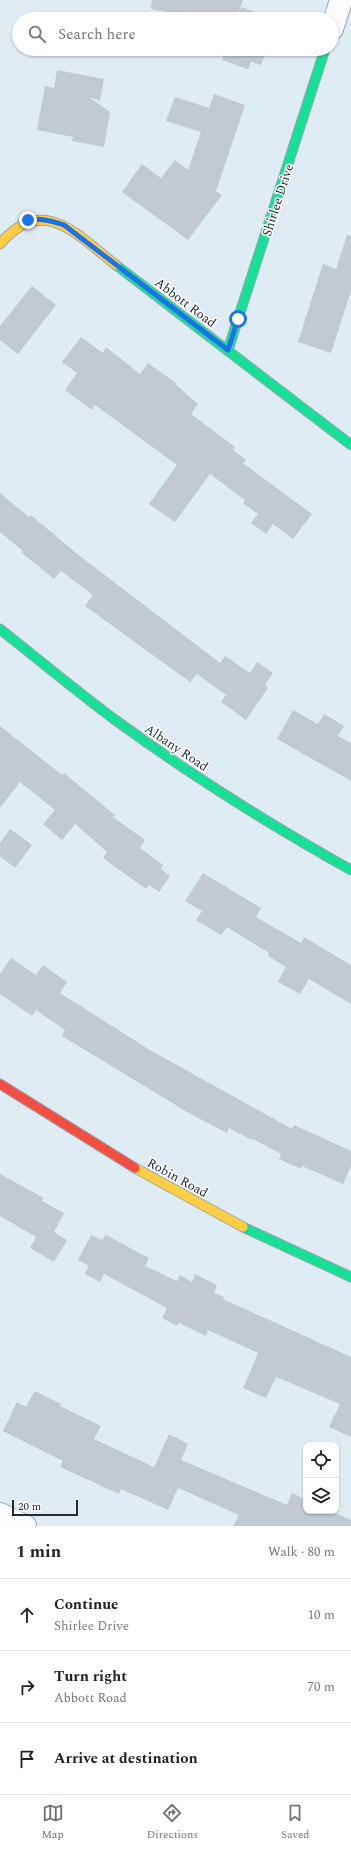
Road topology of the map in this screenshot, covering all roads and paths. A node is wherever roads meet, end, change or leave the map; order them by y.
1 (341, 0) edge
2 (337, 12) edge
3 (324, 56) edge
4 (0, 244) edge
5 (228, 350) junction
6 (351, 445) edge
7 (0, 629) edge
8 (351, 870) edge
9 (0, 1084) edge
10 (351, 1277) edge
11 (0, 1514) edge
12 (25, 1526) edge

1 - 2 street
3 - 5 street, Shirlee Drive
4 - 5 street, Abbott Road
5 - 6 street, Abbott Road
7 - 8 street, Albany Road
9 - 10 street, Robin Road
11 - 12 street

